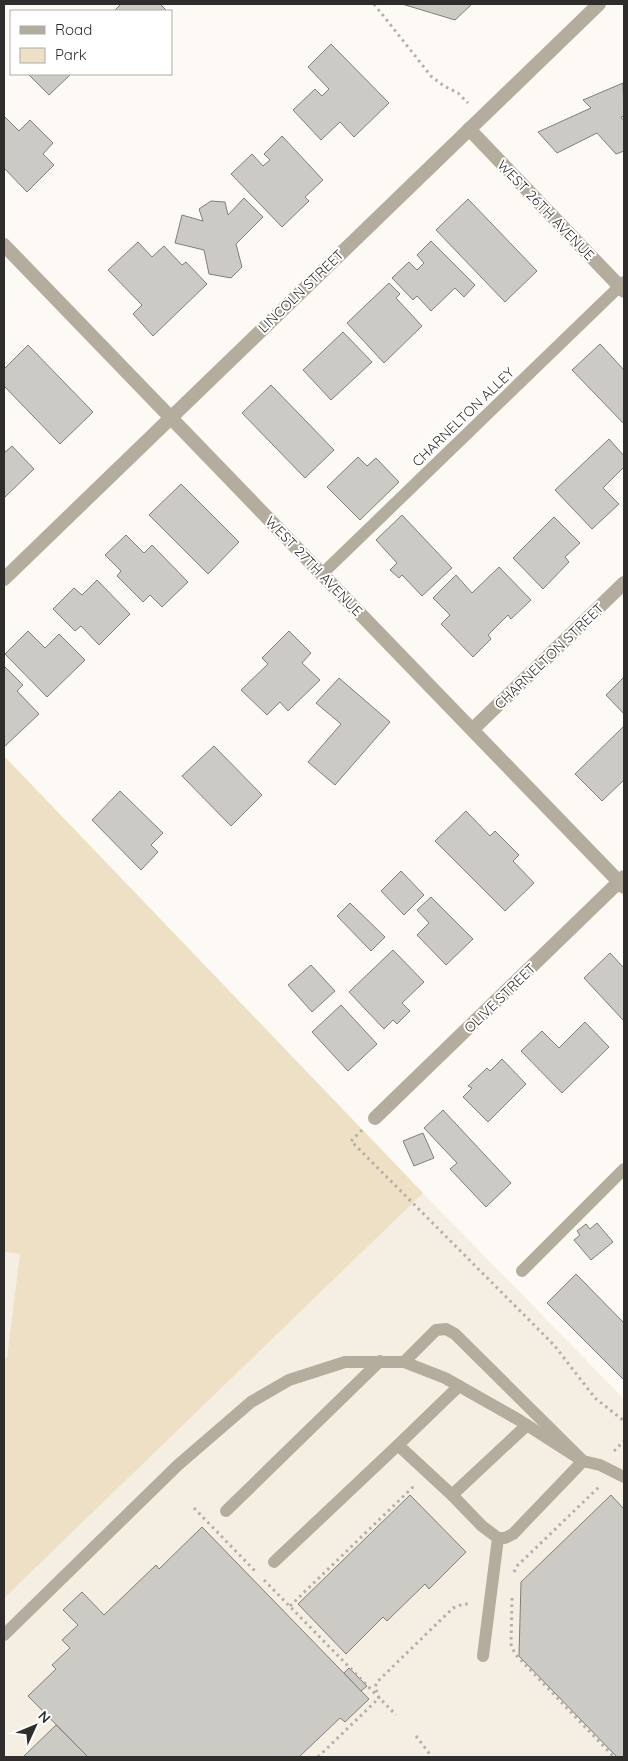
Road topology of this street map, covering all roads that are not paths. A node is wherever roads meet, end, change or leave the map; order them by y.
1 (599, 4) edge
2 (469, 128) junction
3 (4, 245) edge
4 (623, 286) edge
5 (170, 417) junction
6 (322, 574) junction
7 (4, 579) edge
8 (624, 583) edge
9 (473, 729) junction
10 (623, 882) edge
11 (375, 1118) road end
12 (624, 1169) edge
13 (522, 1271) dead end
14 (380, 1361) junction
15 (404, 1362) junction
16 (459, 1386) junction
17 (526, 1425) junction
18 (398, 1445) junction
19 (583, 1461) junction
20 (624, 1477) edge
21 (452, 1495) junction
22 (226, 1511) dead end
23 (498, 1538) junction
24 (274, 1562) dead end
25 (4, 1635) edge
26 (483, 1656) dead end

1 - 2 street, LINCOLN STREET
2 - 4 street, WEST 26TH AVENUE
2 - 5 street, LINCOLN STREET
3 - 5 street, WEST 27TH AVENUE
4 - 6 lane, CHARNELTON ALLEY
5 - 6 street, WEST 27TH AVENUE
5 - 7 street, LINCOLN STREET
6 - 9 street, WEST 27TH AVENUE
8 - 9 street, CHARNELTON STREET
9 - 10 street, WEST 27TH AVENUE
10 - 11 street, OLIVE STREET
12 - 13 lane
14 - 15 lane
14 - 22 lane
14 - 25 lane
15 - 16 lane
15 - 19 lane
16 - 17 lane
16 - 18 lane
17 - 19 lane
17 - 21 lane
18 - 21 lane
18 - 24 lane
19 - 20 lane
19 - 23 lane
21 - 23 lane
23 - 26 lane

